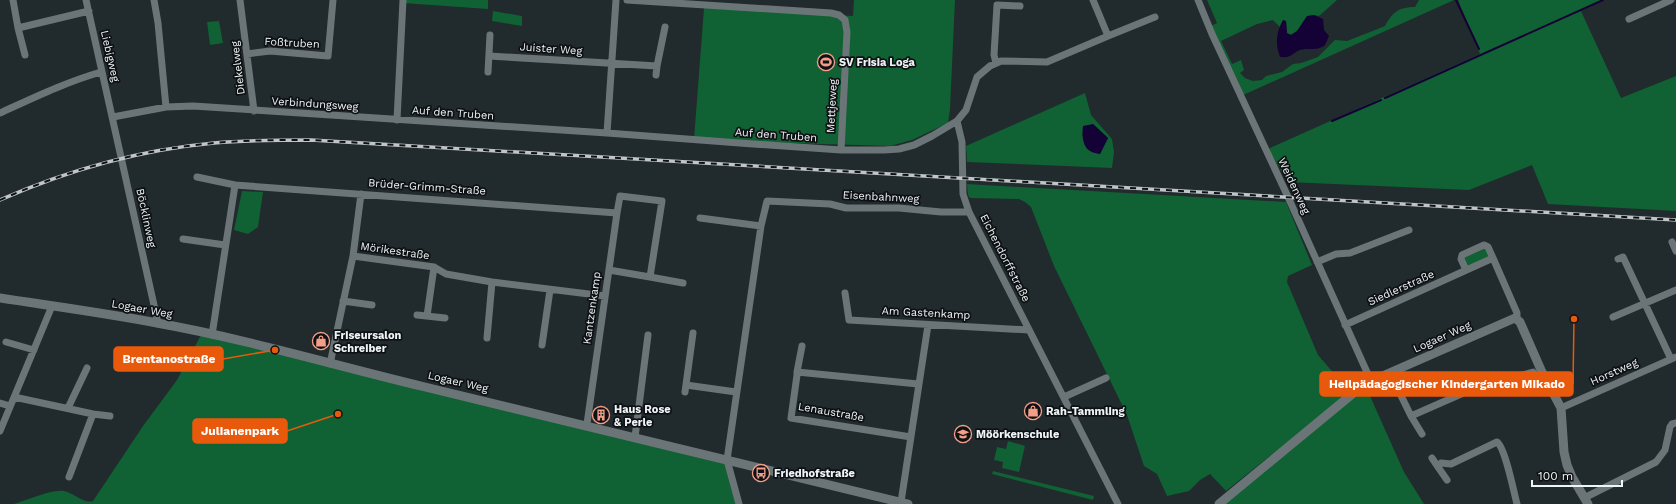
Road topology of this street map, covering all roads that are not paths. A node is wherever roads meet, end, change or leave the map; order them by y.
1 (13, 0) edge
2 (86, 0) edge
3 (154, 0) edge
4 (240, 0) edge
5 (333, 0) edge
6 (403, 0) edge
7 (616, 0) edge
8 (627, 0) edge
9 (1093, 0) edge
10 (1198, 0) edge
11 (1671, 0) edge
12 (997, 3) edge
13 (1020, 6) dead end
14 (89, 12) junction
15 (1155, 17) dead end
16 (1629, 19) dead end
17 (665, 27) dead end
18 (18, 28) junction
19 (490, 36) dead end
20 (1108, 36) junction
21 (247, 54) junction
22 (24, 55) dead end
23 (489, 56) junction
24 (996, 62) junction
25 (611, 64) junction
26 (657, 66) junction
27 (101, 72) junction
28 (488, 72) dead end
29 (656, 75) dead end
30 (166, 107) junction
31 (254, 110) junction
32 (0, 113) edge
33 (113, 117) junction
34 (396, 120) junction
35 (957, 121) junction
36 (607, 133) junction
37 (841, 150) junction
38 (197, 177) dead end
39 (235, 185) junction
40 (361, 194) junction
41 (617, 212) junction
42 (969, 212) junction
43 (700, 218) dead end
44 (761, 226) junction
45 (1410, 230) dead end
46 (183, 239) dead end
47 (1672, 242) dead end
48 (226, 245) junction
49 (1676, 251) edge
50 (353, 256) junction
51 (1493, 258) junction
52 (1618, 259) dead end
53 (1317, 262) junction
54 (434, 267) junction
55 (609, 270) junction
56 (1466, 270) junction
57 (650, 277) junction
58 (492, 282) junction
59 (683, 284) dead end
60 (550, 290) junction
61 (1676, 290) edge
62 (845, 293) dead end
63 (605, 296) junction
64 (0, 298) edge
65 (343, 301) junction
66 (1646, 303) junction
67 (372, 305) dead end
68 (52, 306) junction
69 (417, 315) dead end
70 (427, 316) junction
71 (1613, 317) dead end
72 (445, 318) dead end
73 (1517, 319) junction
74 (158, 323) junction
75 (928, 324) junction
76 (1345, 325) junction
77 (1029, 330) junction
78 (693, 333) dead end
79 (212, 335) junction
80 (648, 335) dead end
81 (486, 338) dead end
82 (6, 342) dead end
83 (542, 345) dead end
84 (802, 346) dead end
85 (34, 350) junction
86 (1674, 358) edge
87 (330, 364) junction
88 (87, 368) dead end
89 (797, 372) junction
90 (1532, 372) dead end
91 (1390, 373) junction
92 (1106, 378) dead end
93 (1371, 381) junction
94 (918, 384) junction
95 (736, 392) junction
96 (14, 397) junction
97 (1064, 397) junction
98 (0, 403) edge
99 (10, 406) junction
100 (68, 408) junction
101 (1561, 408) junction
102 (93, 414) junction
103 (110, 416) dead end
104 (1411, 416) junction
105 (1676, 423) edge
106 (587, 424) junction
107 (0, 431) edge
108 (1422, 434) dead end
109 (635, 437) junction
110 (911, 437) junction
111 (1432, 458) dead end
112 (727, 460) junction
113 (1451, 464) junction
114 (1438, 467) junction
115 (1443, 473) junction
116 (68, 476) dead end
117 (1447, 480) dead end
118 (1585, 502) edge
119 (904, 503) edge
120 (739, 504) edge
121 (1118, 504) edge
122 (1219, 504) edge
123 (1517, 504) edge

1 - 18 street
2 - 14 street, Liebigweg
3 - 30 street
4 - 21 street, Diekelweg
5 - 21 street, Foßtruben
6 - 34 street
7 - 25 street
8 - 37 street, Mettjeweg
9 - 20 street
10 - 53 street, Weidenweg
11 - 16 street
12 - 13 street
12 - 24 street
14 - 18 street
14 - 27 street, Liebigweg
15 - 20 street
17 - 26 street
18 - 22 street
19 - 23 street
20 - 24 street
21 - 31 street, Diekelweg
23 - 25 street, Juister Weg
23 - 28 street
24 - 35 street, Auf den Truben
25 - 26 street, Juister Weg
25 - 36 street
26 - 29 street
27 - 32 street
27 - 33 street, Liebigweg
30 - 31 street, Verbindungsweg
30 - 33 street, Verbindungsweg
31 - 34 street, Verbindungsweg
33 - 74 street, Böcklinweg
34 - 36 street, Auf den Truben
35 - 37 street, Auf den Truben
35 - 42 street, Eichendorffstraße
36 - 37 street, Auf den Truben
38 - 39 street, Brüder-Grimm-Straße
39 - 40 street, Brüder-Grimm-Straße
39 - 48 street
40 - 41 street, Brüder-Grimm-Straße
40 - 50 street
41 - 55 street, Kantzenkamp
41 - 57 street, Kantzenkamp
42 - 44 street, Eisenbahnweg
42 - 77 street, Eichendorffstraße
43 - 44 street
44 - 95 street
45 - 53 street
46 - 48 street
47 - 49 street
48 - 79 street
50 - 54 street, Mörikestraße
50 - 65 street
51 - 56 street, Siedlerstraße
51 - 56 street
51 - 73 street
52 - 66 street
53 - 76 street, Weidenweg
54 - 58 street, Mörikestraße
54 - 70 street, Mörikestraße
55 - 57 street
55 - 63 street, Kantzenkamp
56 - 76 street, Siedlerstraße
57 - 59 street
58 - 60 street, Mörikestraße
58 - 81 street
60 - 63 street, Mörikestraße
60 - 83 street
61 - 66 street
62 - 75 street, Am Gastenkamp
63 - 106 street, Kantzenkamp
64 - 68 street, Logaer Weg
65 - 67 street
65 - 87 street
66 - 71 street
66 - 86 street
68 - 74 street, Logaer Weg
68 - 85 street
69 - 70 street
70 - 72 street
73 - 91 street, Logaer Weg
73 - 101 street
74 - 79 street, Logaer Weg
75 - 77 street, Am Gastenkamp
75 - 94 street
76 - 93 street, Weidenweg
77 - 97 street, Eichendorffstraße
78 - 95 street
79 - 87 street, Logaer Weg
80 - 109 street
82 - 85 street
84 - 89 street, Lenaustraße
85 - 96 street
86 - 101 street, Horstweg
87 - 106 street, Logaer Weg
88 - 100 street
89 - 94 street
89 - 110 street, Lenaustraße
90 - 104 street
91 - 93 street, Logaer Weg
91 - 104 street
92 - 97 street
93 - 122 street, Logaer Weg
94 - 110 street
95 - 112 street
96 - 99 street
96 - 100 street
97 - 121 street, Eichendorffstraße
98 - 99 street
99 - 107 street
100 - 102 street
101 - 118 street
102 - 103 street
102 - 116 street
104 - 108 street
105 - 118 street
106 - 109 street, Logaer Weg
109 - 112 street, Logaer Weg
110 - 119 street
111 - 114 street
112 - 119 street, Logaer Weg
112 - 120 street
113 - 114 street
113 - 115 street
113 - 123 street
114 - 115 street
115 - 117 street

